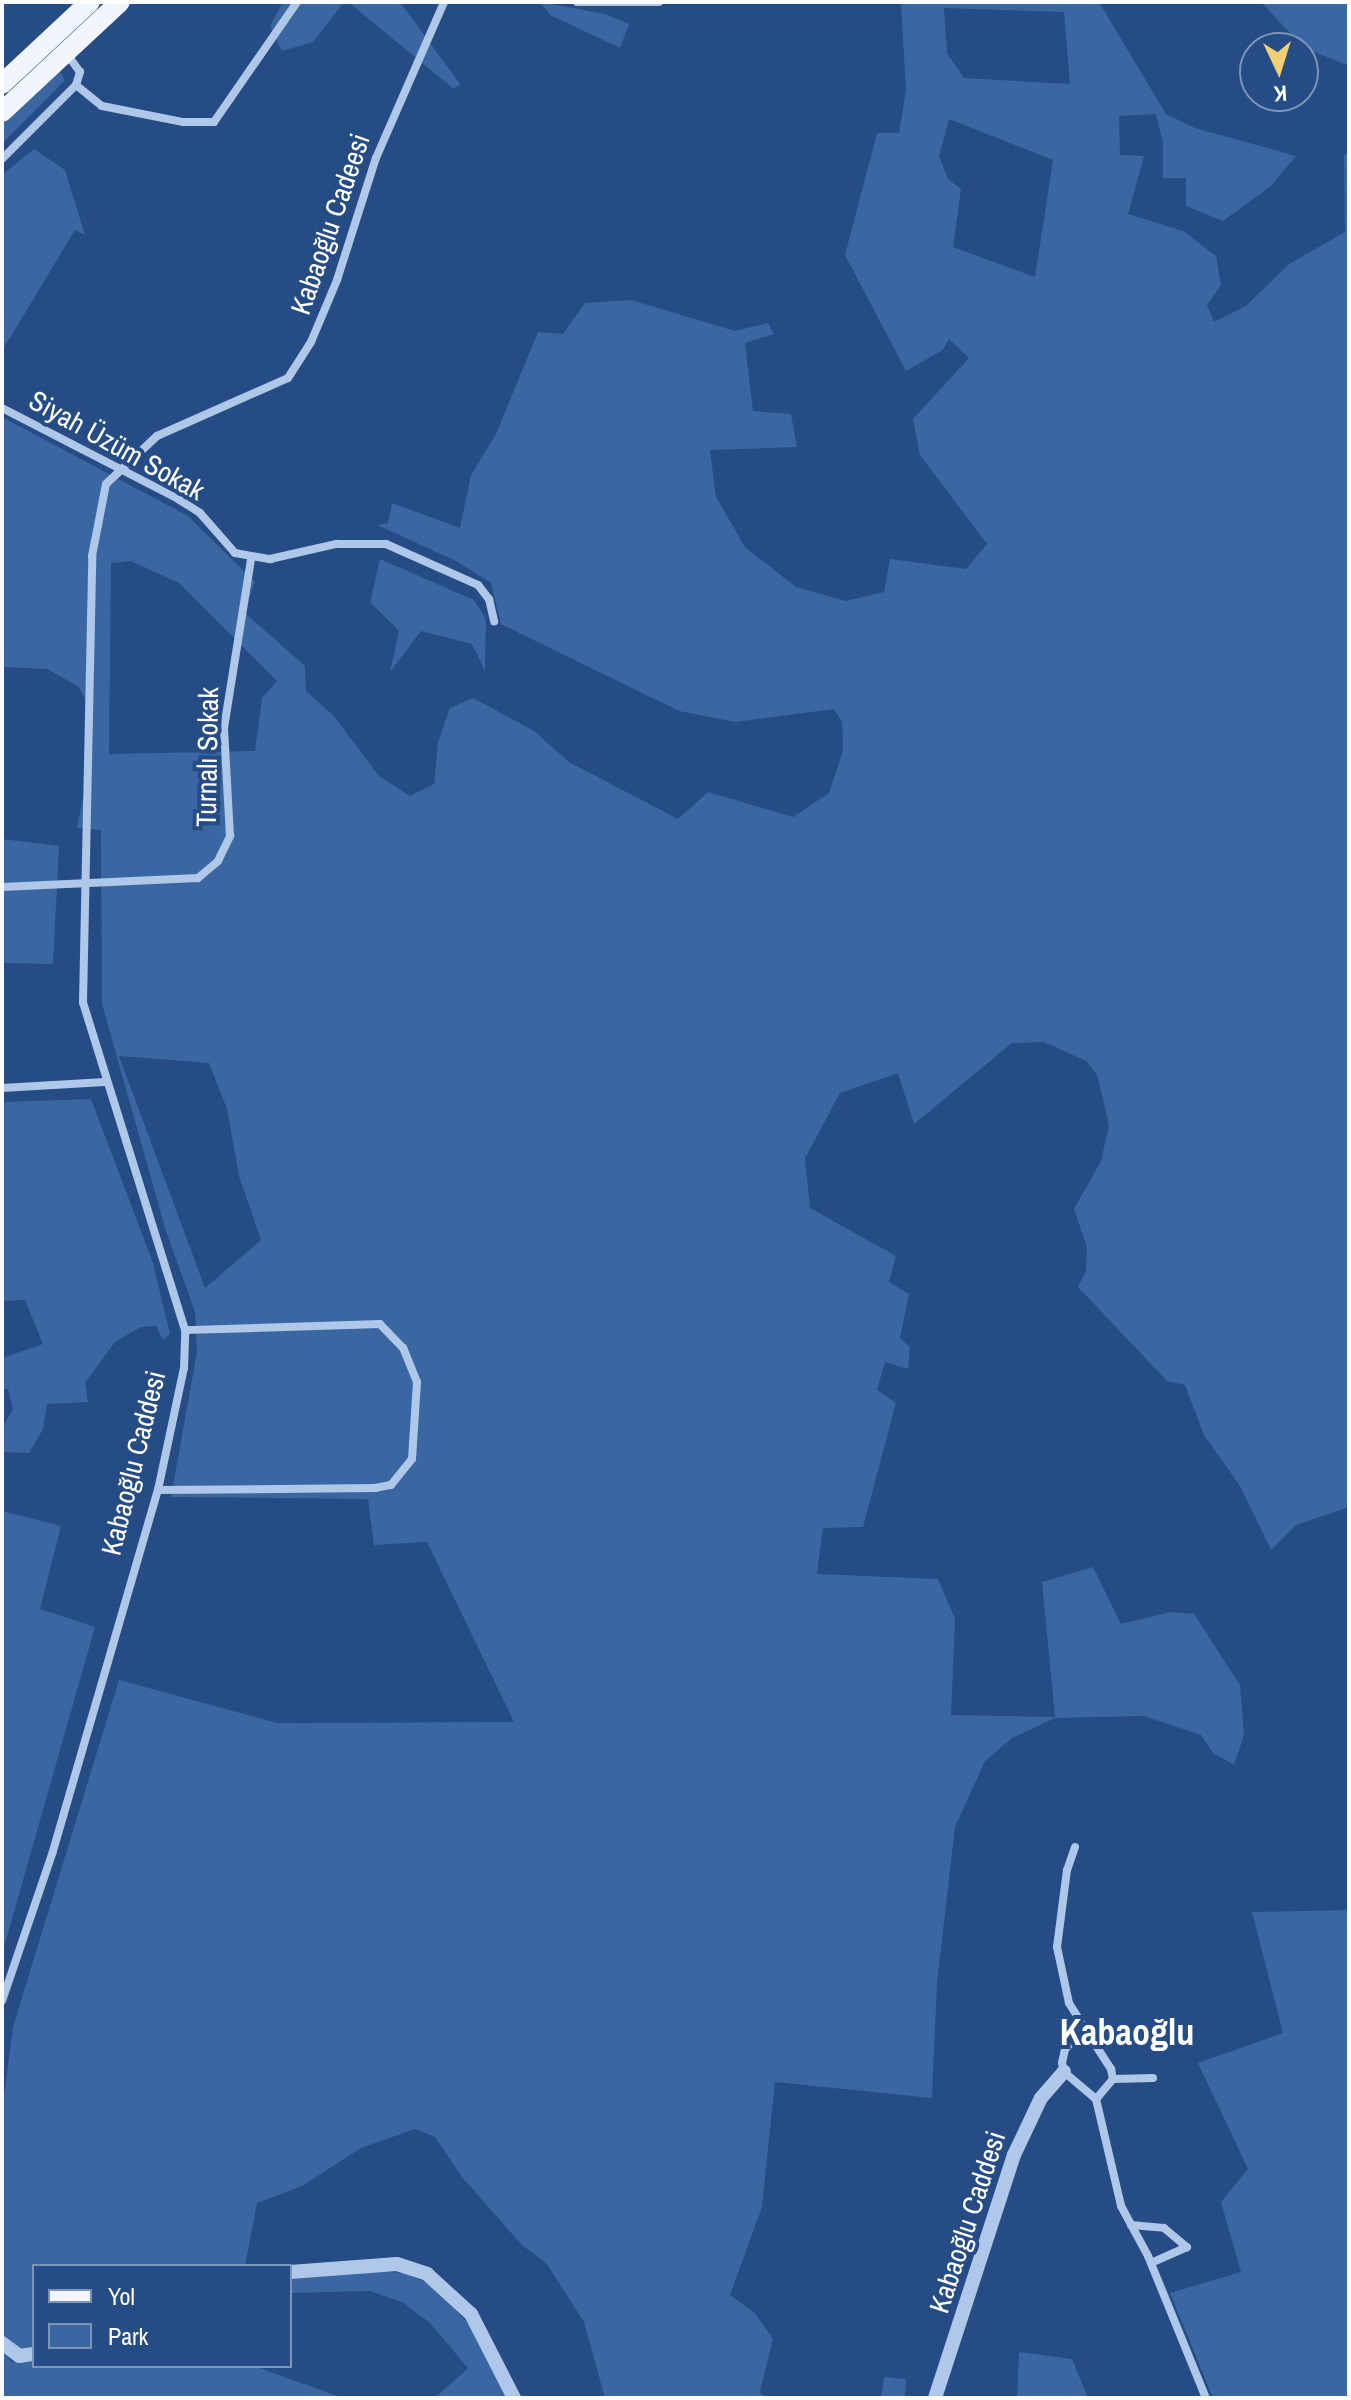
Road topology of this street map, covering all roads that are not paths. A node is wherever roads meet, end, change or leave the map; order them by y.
1 (90, 2) edge
2 (120, 2) edge
3 (297, 2) edge
4 (444, 2) edge
5 (577, 2) edge
6 (659, 2) edge
7 (65, 53) junction
8 (2, 84) edge
9 (76, 85) junction
10 (2, 112) edge
11 (2, 159) edge
12 (2, 408) edge
13 (121, 469) junction
14 (251, 559) junction
15 (494, 621) dead end
16 (83, 886) junction
17 (2, 887) edge
18 (105, 1082) junction
19 (2, 1088) edge
20 (185, 1330) junction
21 (158, 1490) junction
22 (1075, 1847) dead end
23 (3, 1988) edge
24 (2, 2001) edge
25 (1085, 2029) junction
26 (1064, 2072) junction
27 (1153, 2078) dead end
28 (1113, 2079) junction
29 (1096, 2099) junction
30 (1131, 2225) junction
31 (1151, 2263) junction
32 (292, 2272) edge
33 (2, 2343) edge
34 (32, 2354) edge
35 (514, 2398) edge
36 (935, 2398) edge
37 (1206, 2398) edge

1 - 8 main road
2 - 7 main road
3 - 9 street
4 - 13 street, Kabaoğlu Cadeesi
5 - 6 street
7 - 9 street
7 - 10 main road
9 - 11 street
12 - 13 street, Siyah Üzüm Sokak
13 - 14 street, Siyah Üzüm Sokak
13 - 16 street, Kabaoğlu Cadeesi
14 - 15 street
14 - 16 street, Turnalı Sokak
16 - 17 street, Turnalı Sokak
16 - 18 street, Kabaoğlu Caddesi
18 - 19 street
18 - 20 street, Kabaoğlu Caddesi
20 - 21 street, Kabaoğlu Caddesi
20 - 21 street
21 - 23 street, Kabaoğlu Caddesi
22 - 25 street
23 - 24 street, Kabaoğlu Caddesi
25 - 26 street
25 - 28 street
26 - 29 street
26 - 36 street, Kabaoğlu Caddesi
27 - 28 street
28 - 29 street
29 - 30 street
30 - 31 street
30 - 31 street
31 - 37 street
32 - 35 street
33 - 34 street

